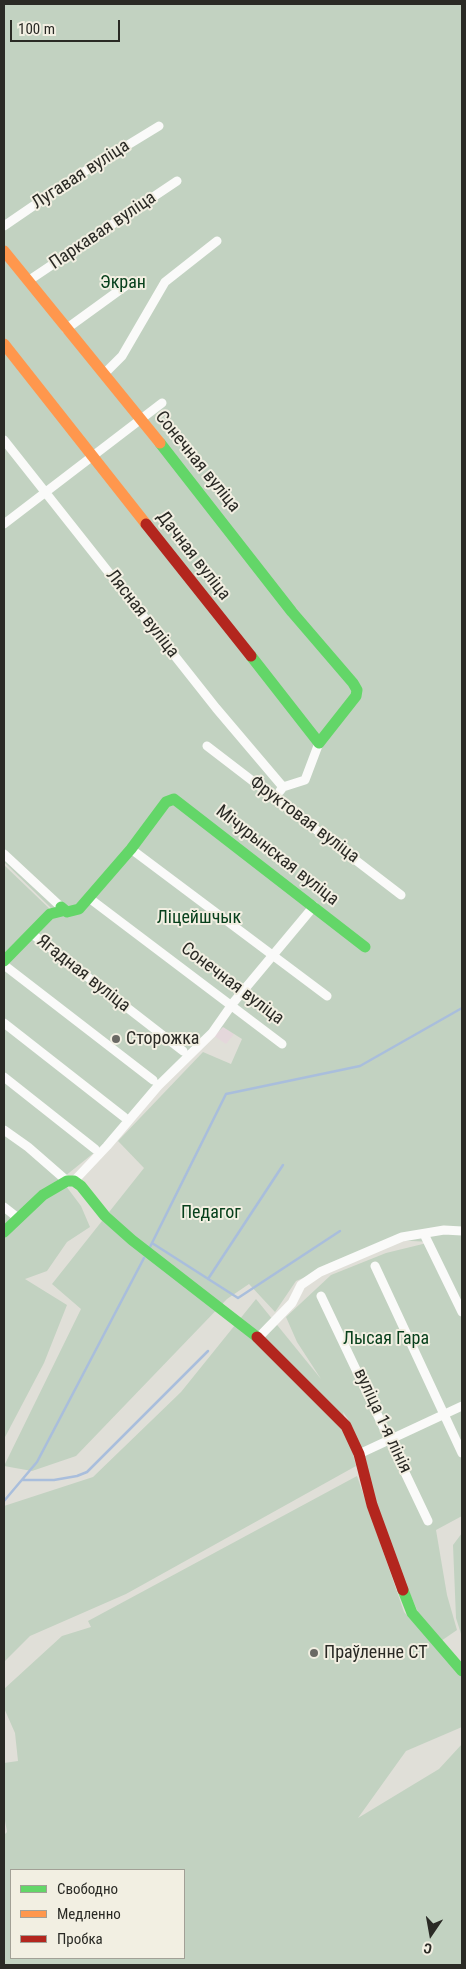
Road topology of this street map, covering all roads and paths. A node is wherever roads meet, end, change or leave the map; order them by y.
1 (159, 126) dead end
2 (177, 181) dead end
3 (4, 226) edge
4 (217, 241) dead end
5 (4, 251) edge
6 (28, 281) junction
7 (128, 284) dead end
8 (66, 328) junction
9 (4, 344) edge
10 (104, 374) junction
11 (162, 403) dead end
12 (140, 418) junction
13 (4, 440) edge
14 (92, 456) junction
15 (44, 491) junction
16 (5, 522) edge
17 (319, 743) junction
18 (207, 746) dead end
19 (283, 787) junction
20 (276, 798) junction
21 (131, 849) junction
22 (4, 854) edge
23 (401, 895) dead end
24 (89, 898) junction
25 (314, 906) junction
26 (61, 908) junction
27 (31, 933) junction
28 (365, 947) dead end
29 (272, 955) junction
30 (4, 963) edge
31 (326, 996) dead end
32 (230, 1007) junction
33 (4, 1023) edge
34 (282, 1044) dead end
35 (183, 1051) dead end
36 (4, 1077) edge
37 (153, 1080) dead end
38 (124, 1117) dead end
39 (4, 1130) edge
40 (95, 1148) dead end
41 (70, 1181) junction
42 (4, 1207) edge
43 (18, 1218) junction
44 (4, 1232) edge
45 (462, 1232) edge
46 (424, 1234) junction
47 (375, 1266) dead end
48 (321, 1296) dead end
49 (462, 1312) edge
50 (258, 1338) junction
51 (462, 1406) edge
52 (444, 1414) junction
53 (390, 1439) junction
54 (462, 1453) edge
55 (359, 1454) junction
56 (428, 1521) dead end
57 (462, 1671) edge

1 - 3 street, Лугавая вуліца
2 - 6 street, Паркавая вуліца
4 - 10 street
5 - 6 street, Сонечная вуліца
6 - 8 street, Сонечная вуліца
7 - 8 street
8 - 10 street, Сонечная вуліца
9 - 14 street, Дачная вуліца
10 - 12 street, Сонечная вуліца
11 - 12 street
12 - 14 street
12 - 17 street, Сонечная вуліца
13 - 15 street, Лясная вуліца
14 - 15 street
14 - 17 street, Дачная вуліца
15 - 16 street
15 - 19 street, Лясная вуліца
17 - 19 street
18 - 20 street, Фруктовая вуліца
19 - 20 street
20 - 23 street, Фруктовая вуліца
21 - 24 street
21 - 25 street, Мічурынская вуліца
21 - 29 street
22 - 26 street
24 - 26 street
24 - 32 street, Сонечная вуліца
25 - 28 street, Мічурынская вуліца
25 - 29 street
26 - 27 street
27 - 30 street
27 - 35 street, Ягадная вуліца
29 - 31 street
29 - 32 street
30 - 37 street
32 - 34 street, Сонечная вуліца
32 - 41 street
33 - 38 street
36 - 40 street
39 - 41 street
41 - 43 street
41 - 50 street
42 - 43 street
43 - 44 street
45 - 46 street
46 - 49 street
46 - 50 street
47 - 52 street
48 - 53 street, вуліца 1-я лінія
50 - 55 street
51 - 52 street
52 - 53 street
52 - 54 street
53 - 55 street
53 - 56 street, вуліца 1-я лінія
55 - 57 street

